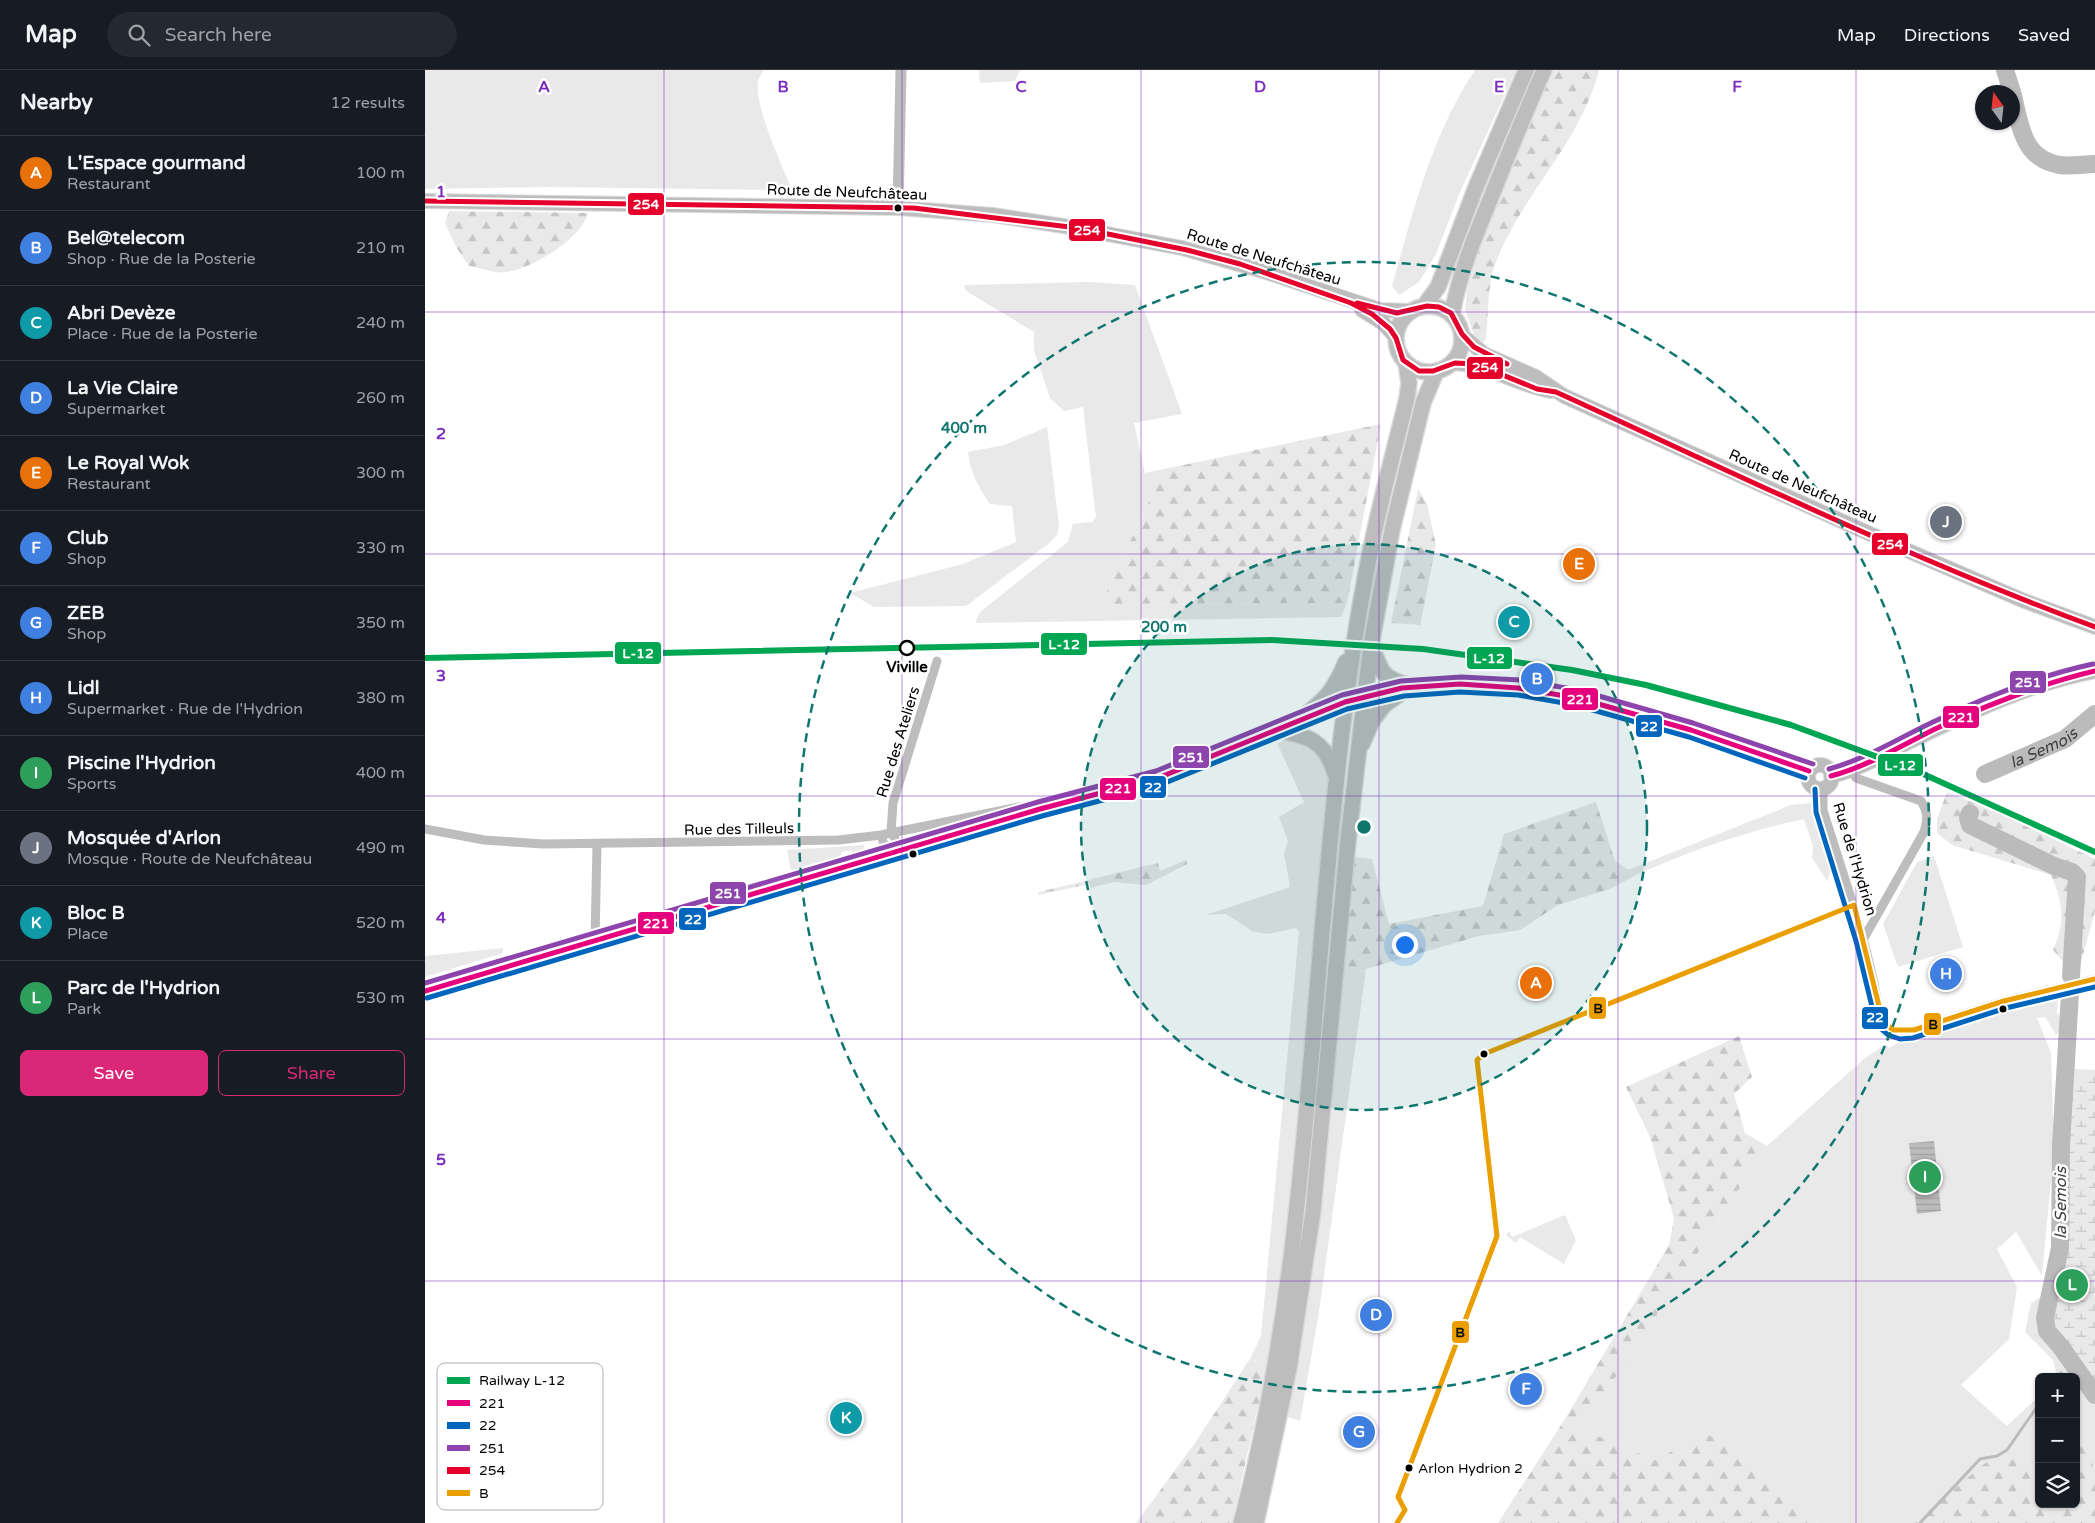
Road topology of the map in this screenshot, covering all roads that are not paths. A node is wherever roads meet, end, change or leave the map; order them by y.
1 (901, 70) edge
2 (1526, 70) edge
3 (1544, 70) edge
4 (425, 201) edge
5 (898, 208) junction
6 (1347, 300) junction
7 (1424, 306) junction
8 (1410, 311) junction
9 (1452, 314) junction
10 (1395, 336) junction
11 (1463, 336) junction
12 (1452, 363) junction
13 (1406, 364) junction
14 (1435, 372) junction
15 (1556, 392) junction
16 (2092, 628) edge
17 (937, 661) dead end
18 (2095, 671) edge
19 (1375, 672) junction
20 (1345, 673) junction
21 (1411, 686) junction
22 (1365, 696) junction
23 (1345, 702) junction
24 (1298, 721) junction
25 (1276, 730) junction
26 (1358, 748) junction
27 (1851, 770) junction
28 (1809, 771) junction
29 (1831, 776) junction
30 (1336, 778) junction
31 (1823, 789) junction
32 (1040, 809) junction
33 (425, 829) edge
34 (891, 832) junction
35 (881, 834) junction
36 (597, 844) junction
37 (902, 850) junction
38 (887, 854) junction
39 (1864, 938) junction
40 (595, 940) junction
41 (2095, 979) edge
42 (425, 991) edge
43 (1241, 1523) edge
44 (1256, 1523) edge

1 - 5 street
2 - 7 highway
3 - 9 highway
4 - 5 main road, Route de Neufchâteau
5 - 6 main road, Route de Neufchâteau
6 - 8 main road, Route de Neufchâteau
6 - 10 main road, Route de Neufchâteau
7 - 8 highway
7 - 9 highway
8 - 10 highway
9 - 11 highway
10 - 13 highway
11 - 12 highway
11 - 15 main road, Route de Neufchâteau
12 - 14 highway
12 - 15 main road, Route de Neufchâteau
13 - 14 highway
13 - 20 highway
14 - 19 highway
15 - 16 main road, Route de Neufchâteau
17 - 34 street, Rue des Ateliers
18 - 27 main road
19 - 21 highway
19 - 22 highway
20 - 23 highway
20 - 24 highway
21 - 22 main road
21 - 26 highway
21 - 28 main road
22 - 23 main road
22 - 26 highway
23 - 24 main road
23 - 30 highway
24 - 25 main road
25 - 30 highway
25 - 32 main road
26 - 44 highway
27 - 29 main road
27 - 39 street, Rue de l'Hydrion
28 - 29 main road
28 - 31 main road
29 - 31 main road
30 - 43 highway
31 - 39 street, Rue de l'Hydrion
32 - 34 street, Rue des Tilleuls
32 - 37 main road
33 - 36 street, Rue des Tilleuls
34 - 35 street, Rue des Tilleuls
34 - 37 street
35 - 36 street, Rue des Tilleuls
35 - 38 street
36 - 40 street
37 - 38 main road
38 - 40 main road
39 - 41 street, Rue de l'Hydrion
40 - 42 main road

